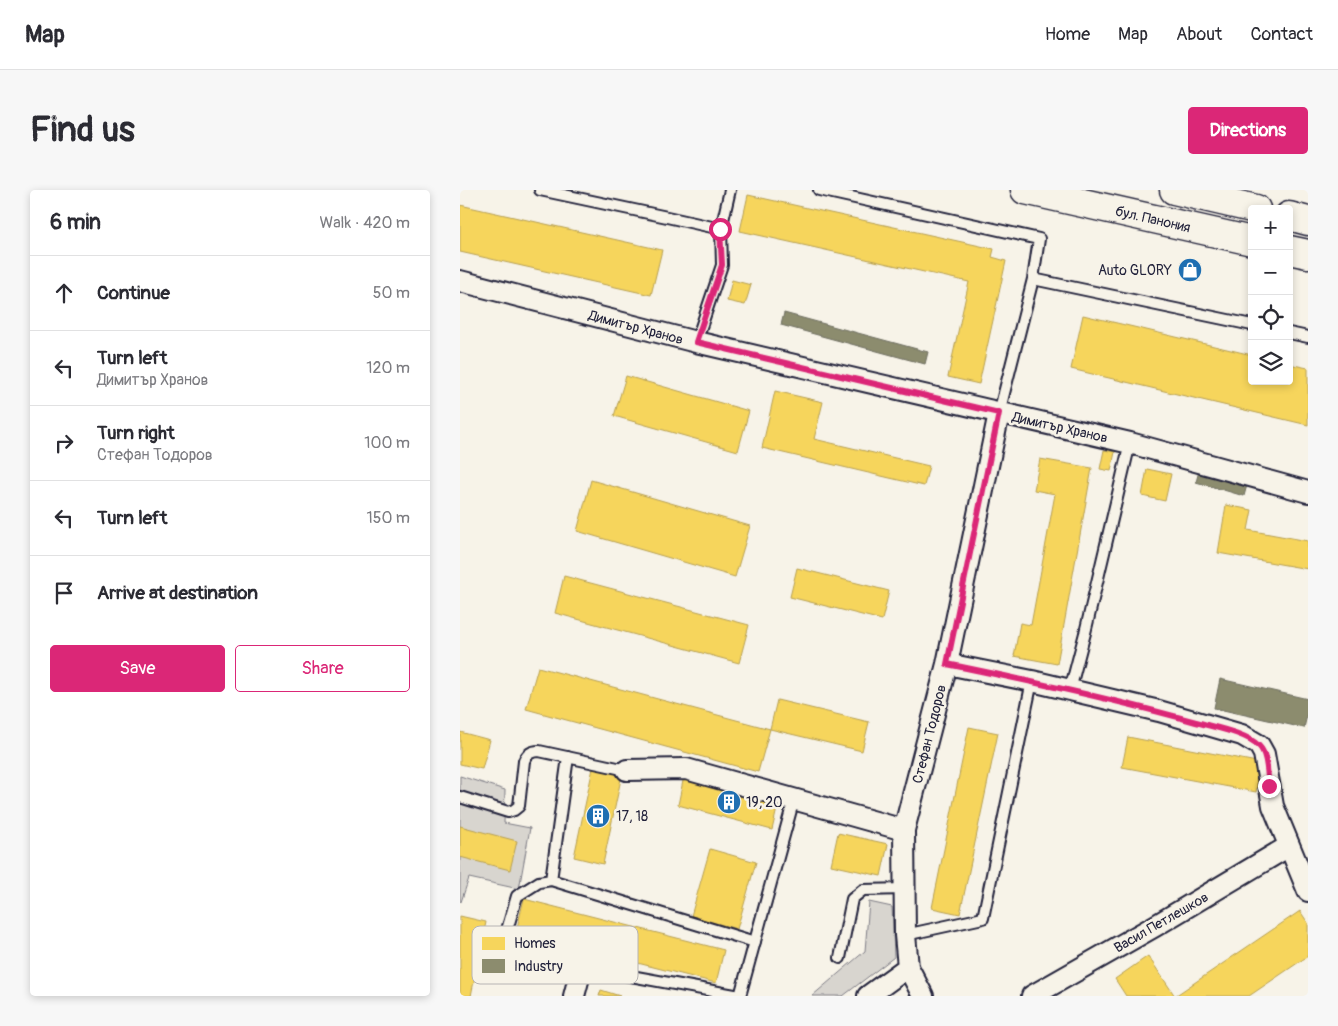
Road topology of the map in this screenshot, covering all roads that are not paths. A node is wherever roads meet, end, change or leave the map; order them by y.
1 (540, 190) edge
2 (730, 190) edge
3 (819, 190) edge
4 (1025, 190) edge
5 (1174, 190) edge
6 (1248, 207) edge
7 (1293, 217) edge
8 (1308, 221) edge
9 (720, 229) junction
10 (1248, 240) edge
11 (1293, 251) edge
12 (1308, 254) edge
13 (1033, 279) junction
14 (460, 281) edge
15 (1248, 324) edge
16 (1293, 334) edge
17 (1308, 337) edge
18 (696, 342) junction
19 (999, 413) junction
20 (1130, 443) junction
21 (1308, 492) edge
22 (947, 664) junction
23 (1032, 681) junction
24 (1070, 690) junction
25 (568, 757) junction
26 (627, 770) joint
27 (460, 797) edge
28 (794, 799) junction
29 (904, 830) junction
30 (1289, 846) junction
31 (552, 880) junction
32 (905, 889) junction
33 (1308, 891) edge
34 (508, 926) edge
35 (906, 935) junction
36 (755, 942) junction
37 (840, 958) dead end
38 (908, 967) junction
39 (638, 977) edge
40 (740, 996) edge
41 (868, 996) edge
42 (923, 996) edge
43 (1032, 996) edge

1 - 9 lane
2 - 9 lane
3 - 13 lane
4 - 10 main road, бул. Панония
5 - 6 main road
7 - 8 main road
9 - 18 lane
11 - 12 main road
13 - 15 lane
13 - 19 lane
14 - 18 street, Димитър Хранов
16 - 17 lane
18 - 19 street, Димитър Хранов
19 - 20 street, Димитър Хранов
19 - 22 street, Стефан Тодоров
20 - 21 street, Димитър Хранов
20 - 24 lane
22 - 23 street
22 - 29 street, Стефан Тодоров
23 - 24 street
23 - 35 lane
24 - 30 street
25 - 26 lane
25 - 27 lane
25 - 31 lane
26 - 28 street
28 - 29 street
28 - 36 lane
29 - 32 street, Стефан Тодоров
30 - 33 street
30 - 43 street, Васил Петлешков
31 - 34 lane
31 - 36 lane
32 - 35 street, Стефан Тодоров
32 - 37 lane
35 - 38 street, Стефан Тодоров
36 - 40 lane
38 - 41 street
38 - 42 street, Стефан Тодоров
39 - 40 lane

